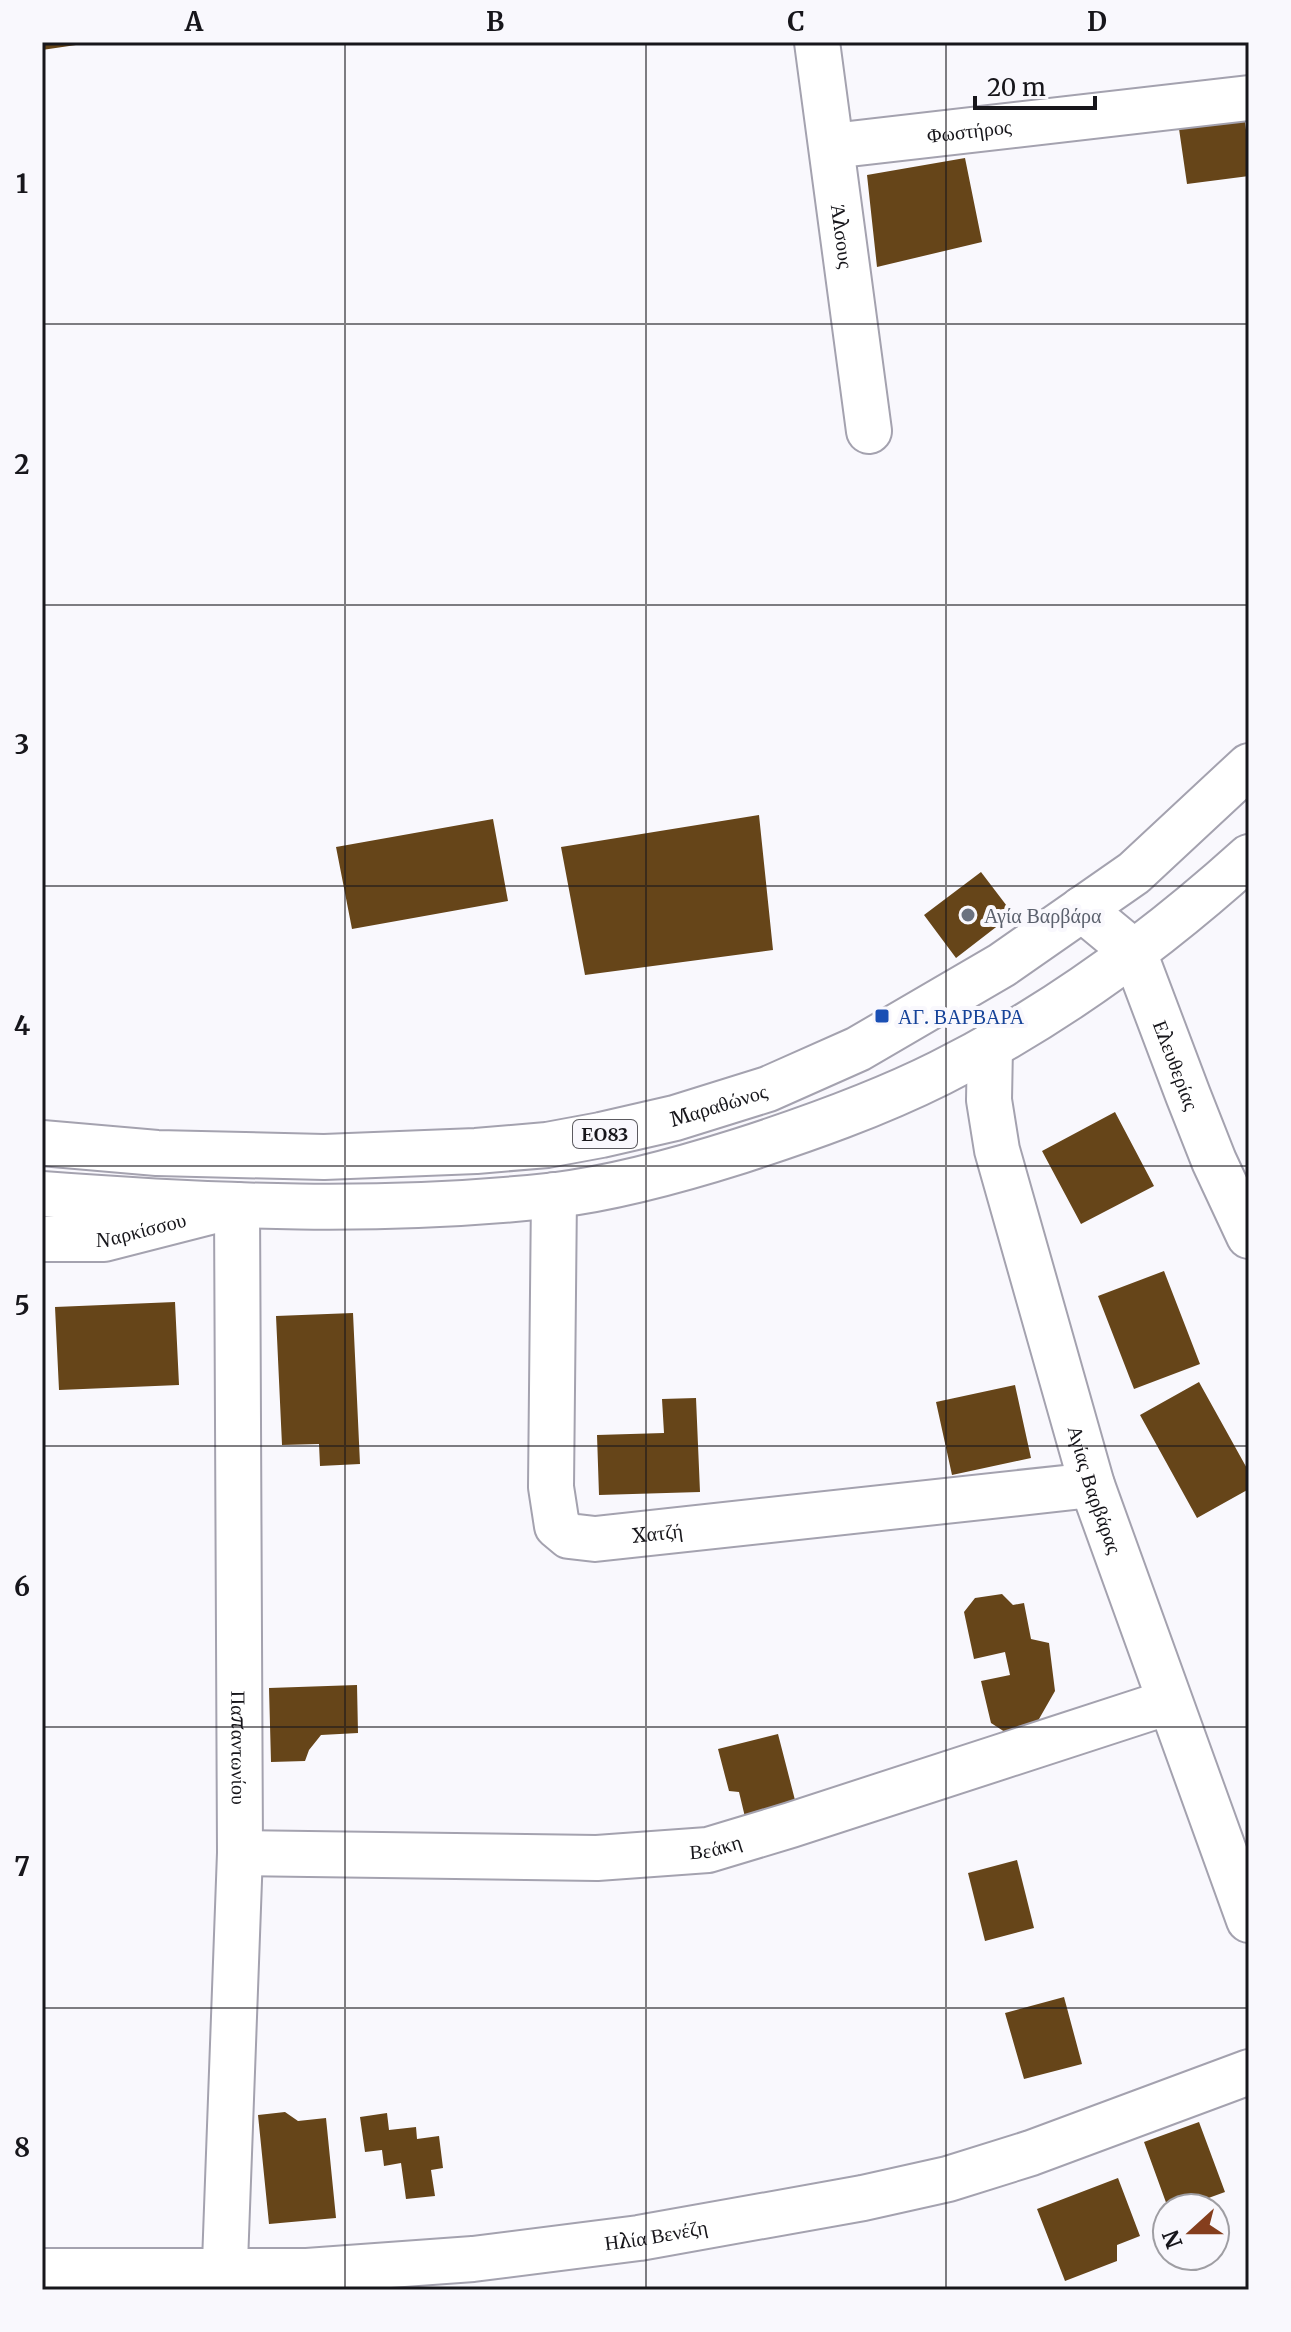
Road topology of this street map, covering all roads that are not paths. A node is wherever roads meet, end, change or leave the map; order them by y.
1 (817, 42) edge
2 (1249, 98) edge
3 (832, 146) junction
4 (869, 431) dead end
5 (1249, 766) edge
6 (1249, 857) edge
7 (1082, 909) junction
8 (1134, 952) junction
9 (990, 1046) junction
10 (42, 1143) edge
11 (42, 1194) edge
12 (554, 1195) junction
13 (237, 1205) junction
14 (1249, 1236) edge
15 (42, 1239) edge
16 (1092, 1485) junction
17 (1169, 1702) junction
18 (240, 1853) junction
19 (1249, 1920) edge
20 (1249, 2072) edge
21 (42, 2271) edge
22 (224, 2281) edge

1 - 3 street, Άλσους
2 - 3 street, Φωστήρος
3 - 4 street, Άλσους
5 - 7 street, Μαραθώνος / ΕΟ83
6 - 8 street, ΕΟ83
7 - 8 street, Ελευθερίας
7 - 10 street, Μαραθώνος / ΕΟ83
8 - 9 street, ΕΟ83
8 - 14 street, Ελευθερίας
9 - 12 street, ΕΟ83
9 - 16 street, Αγίας Βαρβάρας
11 - 13 street, ΕΟ83
12 - 13 street, ΕΟ83
12 - 16 street, Χατζή
13 - 15 street, Ναρκίσσου
13 - 18 street, Παπαντωνίου
16 - 17 street, Αγίας Βαρβάρας
17 - 18 street, Βεάκη
17 - 19 street, Αγίας Βαρβάρας
18 - 22 street, Παπαντωνίου
20 - 22 street, Ηλία Βενέζη
21 - 22 street, Ηλία Βενέζη

